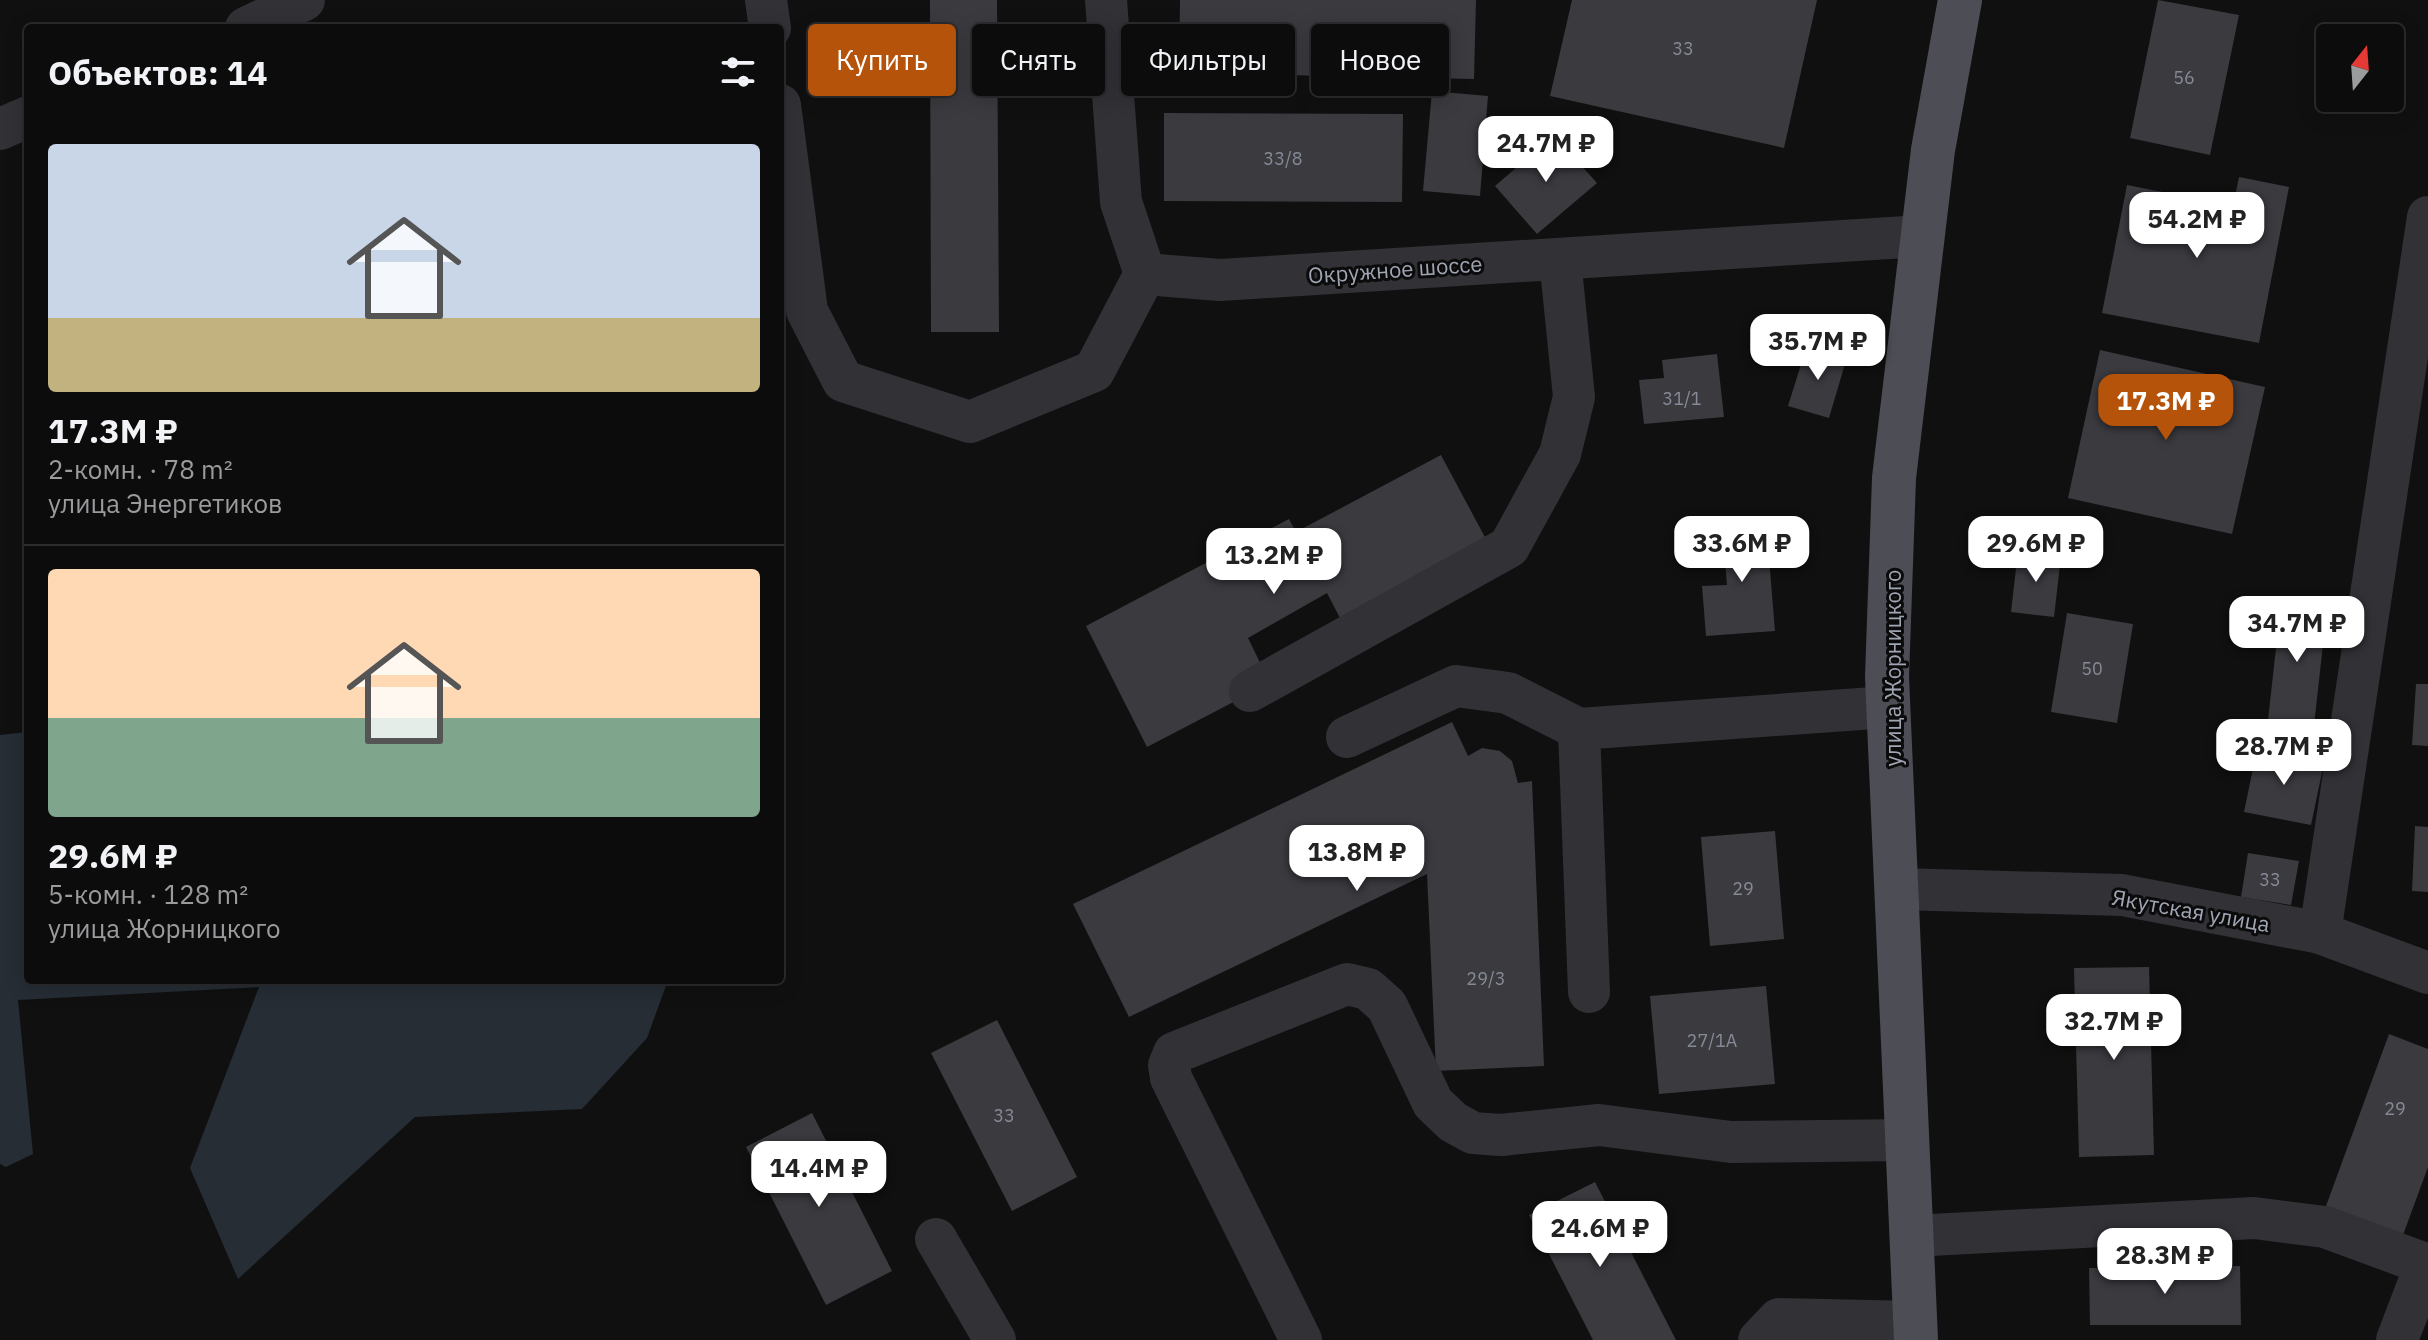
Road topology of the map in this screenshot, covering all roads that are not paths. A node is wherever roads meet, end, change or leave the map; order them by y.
1 (304, 0) edge
2 (766, 0) edge
3 (1106, 0) edge
4 (1960, 0) edge
5 (254, 24) edge
6 (769, 24) edge
7 (24, 119) edge
8 (0, 129) edge
9 (784, 136) edge
10 (2428, 217) edge
11 (1922, 236) junction
12 (1560, 259) junction
13 (1145, 274) junction
14 (1250, 691) dead end
15 (1888, 707) junction
16 (1579, 729) junction
17 (1347, 737) dead end
18 (1898, 889) junction
19 (2320, 933) junction
20 (2428, 973) edge
21 (1589, 992) dead end
22 (1908, 1140) junction
23 (1912, 1236) junction
24 (936, 1239) dead end
25 (2427, 1264) edge
26 (1916, 1331) edge
27 (995, 1340) edge
28 (1301, 1340) edge
29 (1759, 1340) edge
30 (2397, 1340) edge

1 - 5 street
2 - 6 street
3 - 13 street
4 - 11 main road, улица Жорницкого
7 - 8 street
9 - 13 street
10 - 19 street
11 - 12 street, Окружное шоссе
11 - 15 main road, улица Жорницкого
12 - 13 street, Окружное шоссе
12 - 14 street
15 - 16 street
15 - 18 main road, улица Жорницкого
16 - 17 street
16 - 21 street
18 - 19 street, Якутская улица
18 - 22 main road, улица Жорницкого
19 - 20 street, Якутская улица
22 - 23 main road, улица Жорницкого
22 - 28 street
23 - 25 street
23 - 26 main road, улица Жорницкого
24 - 27 street
25 - 30 street
26 - 29 street

